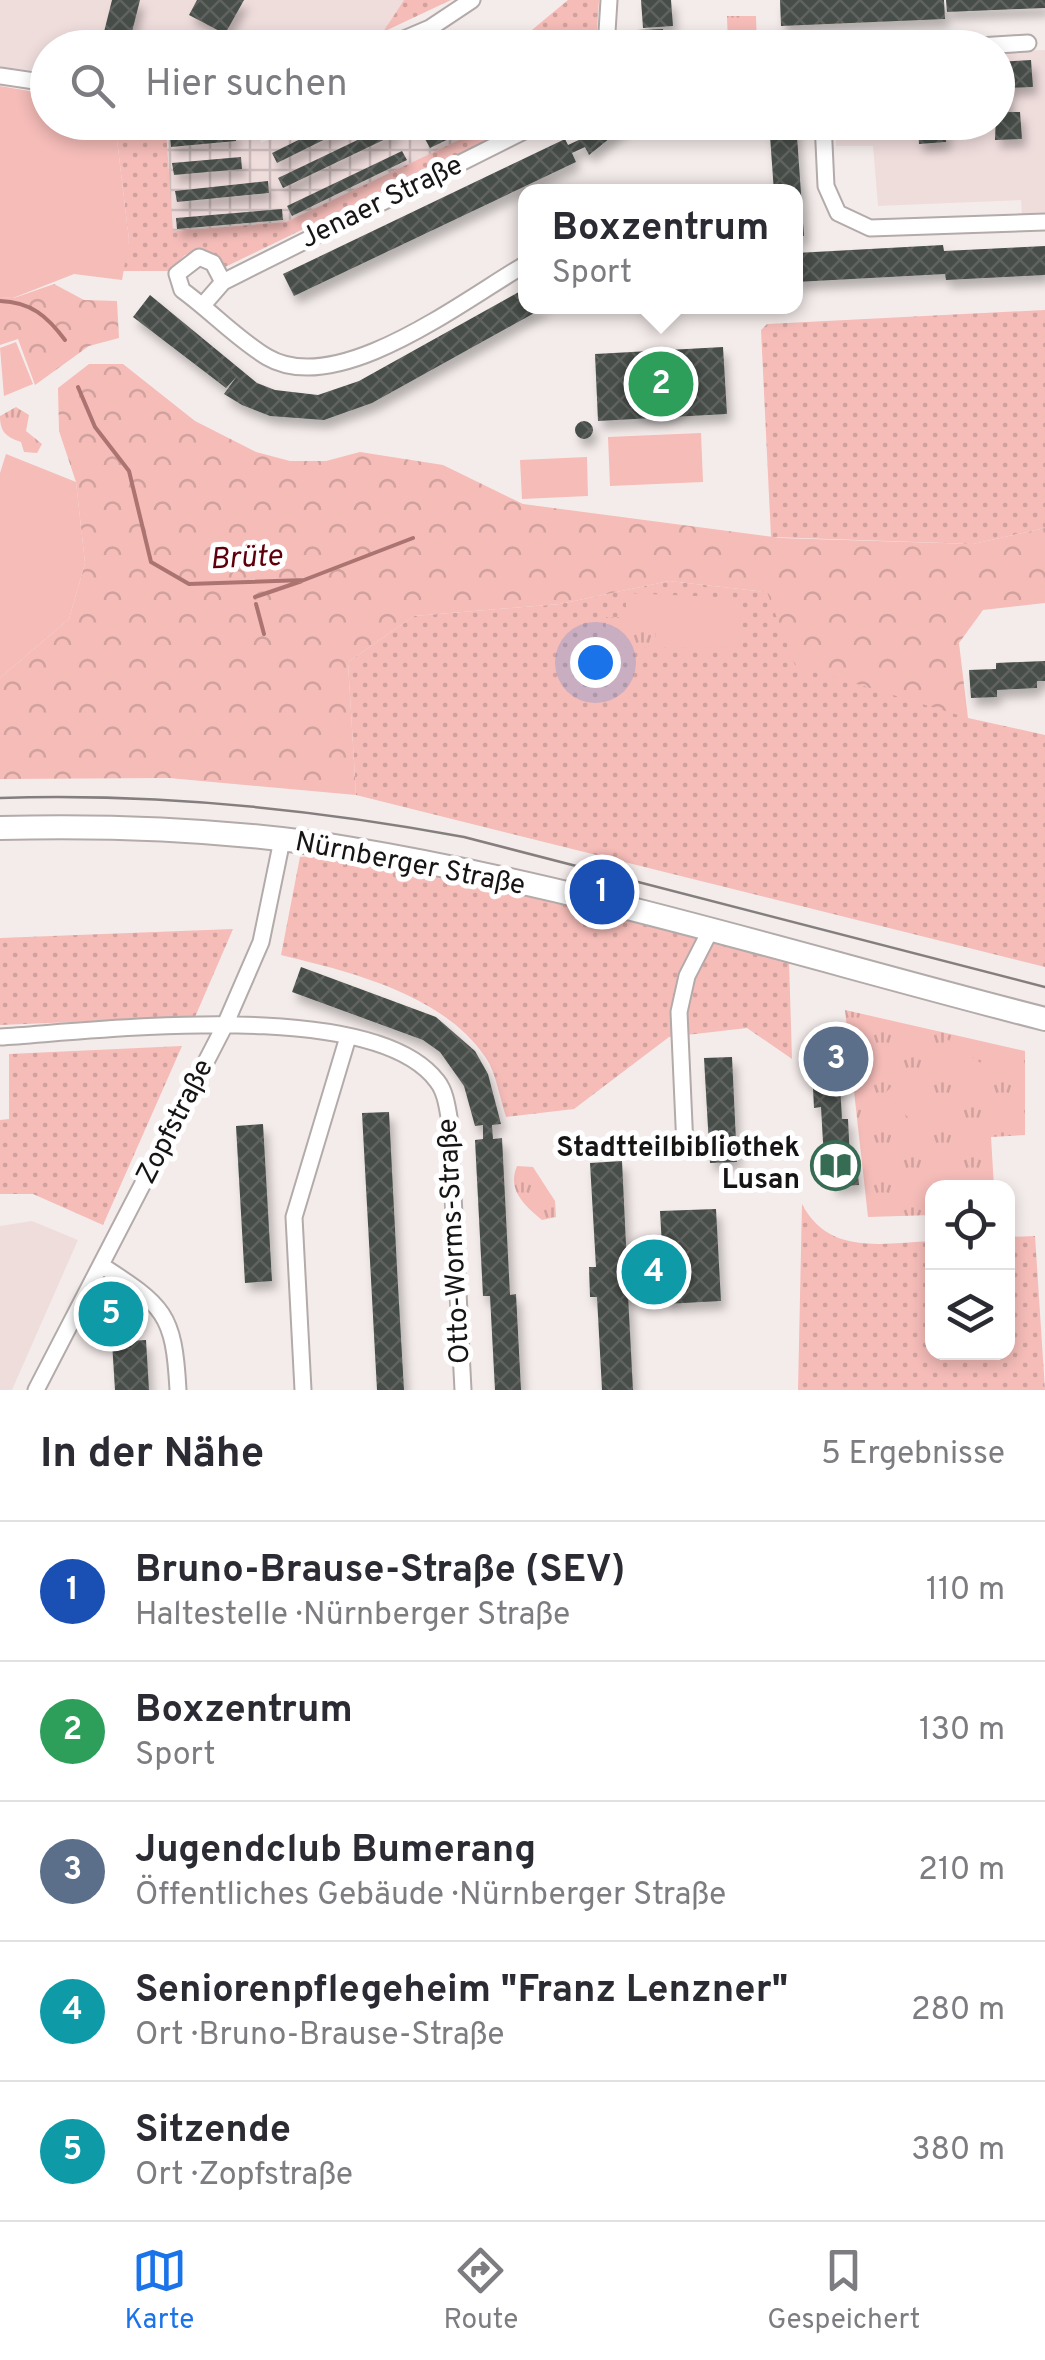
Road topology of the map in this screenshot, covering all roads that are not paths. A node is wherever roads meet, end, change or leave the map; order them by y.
1 (472, 0) edge
2 (609, 0) edge
3 (425, 30) edge
4 (607, 30) edge
5 (1028, 43) dead end
6 (1015, 44) edge
7 (0, 76) edge
8 (30, 80) edge
9 (506, 140) edge
10 (824, 140) edge
11 (1045, 222) edge
12 (518, 269) edge
13 (223, 282) junction
14 (203, 305) junction
15 (0, 828) edge
16 (282, 840) junction
17 (710, 932) junction
18 (1045, 1019) edge
19 (225, 1026) junction
20 (348, 1036) junction
21 (0, 1037) edge
22 (685, 1148) dead end
23 (101, 1265) junction
24 (36, 1390) edge
25 (178, 1390) edge
26 (303, 1390) edge
27 (463, 1390) edge

1 - 3 street
2 - 4 street
5 - 6 street
7 - 8 street
9 - 13 street, Jenaer Straße
10 - 11 street
12 - 14 street
13 - 14 street, Jenaer Straße
13 - 14 street
15 - 16 street, Nürnberger Straße
16 - 17 street, Nürnberger Straße
16 - 19 street, Zopfstraße
17 - 18 street, Nürnberger Straße
17 - 22 street
19 - 20 street, Otto-Worms-Straße
19 - 21 street, Otto-Worms-Straße
19 - 23 street, Zopfstraße
20 - 26 street
20 - 27 street, Otto-Worms-Straße
23 - 24 street, Zopfstraße
23 - 25 street

